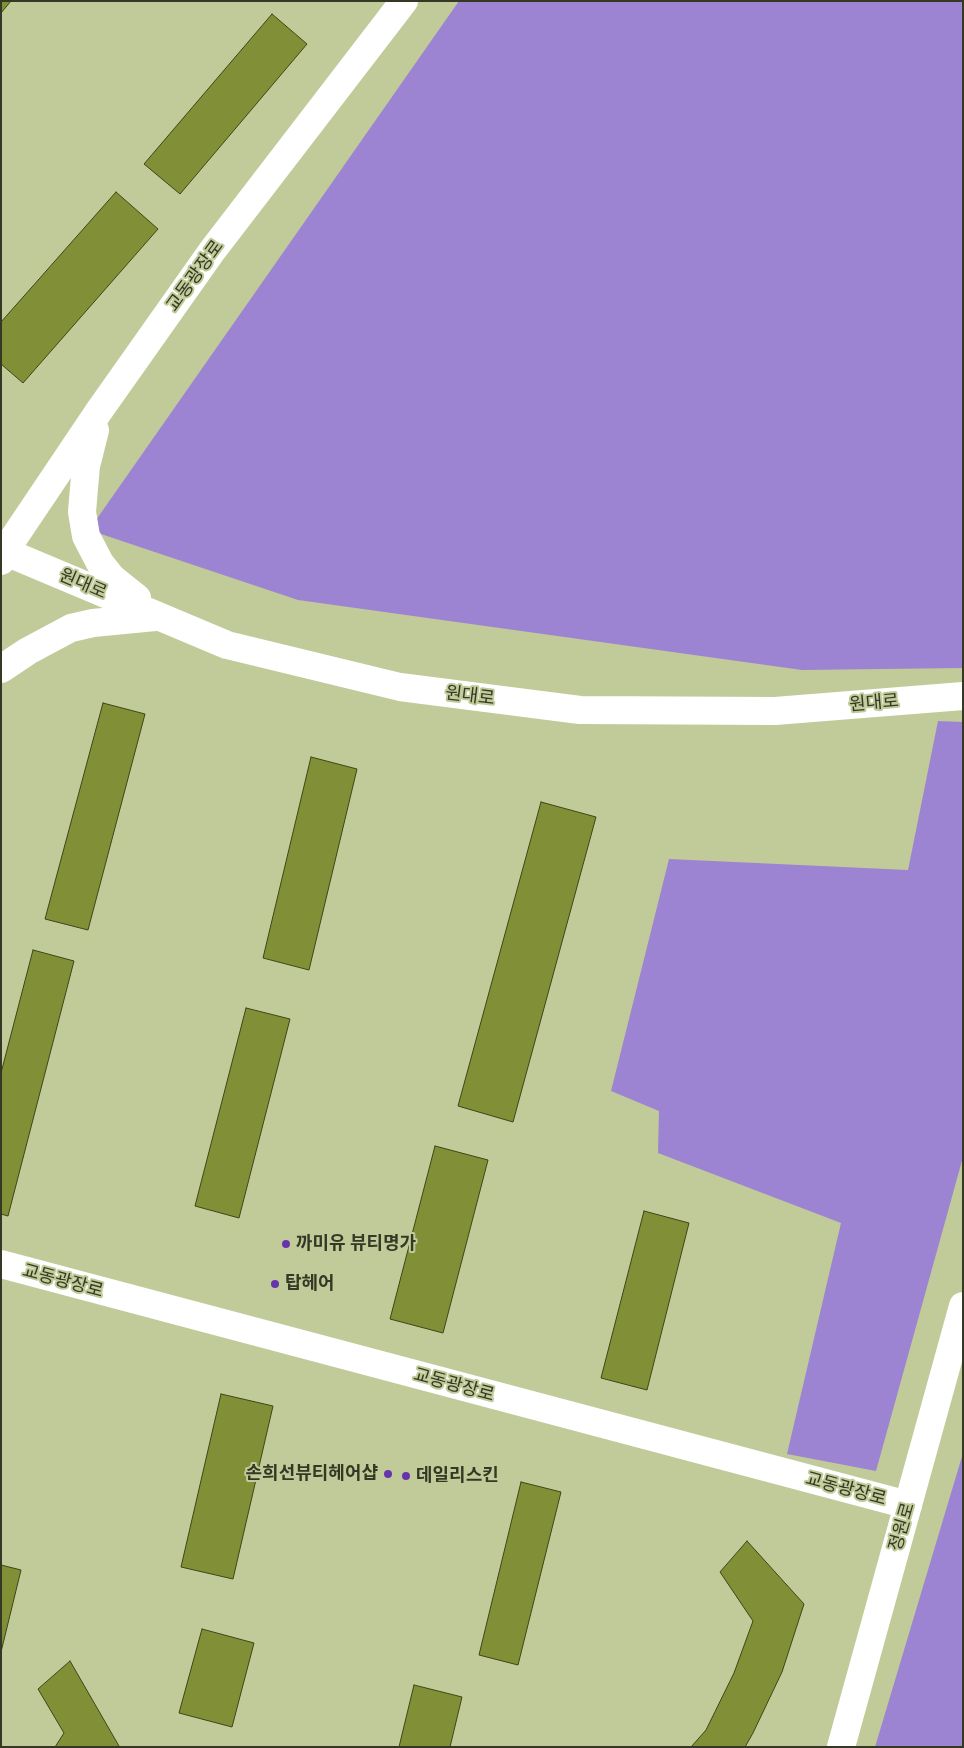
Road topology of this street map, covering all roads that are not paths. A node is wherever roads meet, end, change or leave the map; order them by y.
1 (404, 1) edge
2 (100, 411) junction
3 (2, 554) edge
4 (159, 616) junction
5 (1, 669) edge
6 (963, 696) edge
7 (1, 1264) edge
8 (963, 1306) edge
9 (908, 1505) junction
10 (840, 1747) edge

1 - 2 street, 교동광장로
2 - 3 street, 교동광장로
2 - 4 street
3 - 4 street, 원대로
4 - 5 street
4 - 6 street, 원대로
7 - 9 street, 교동광장로
8 - 9 street, 정원로
9 - 10 street, 정원로

